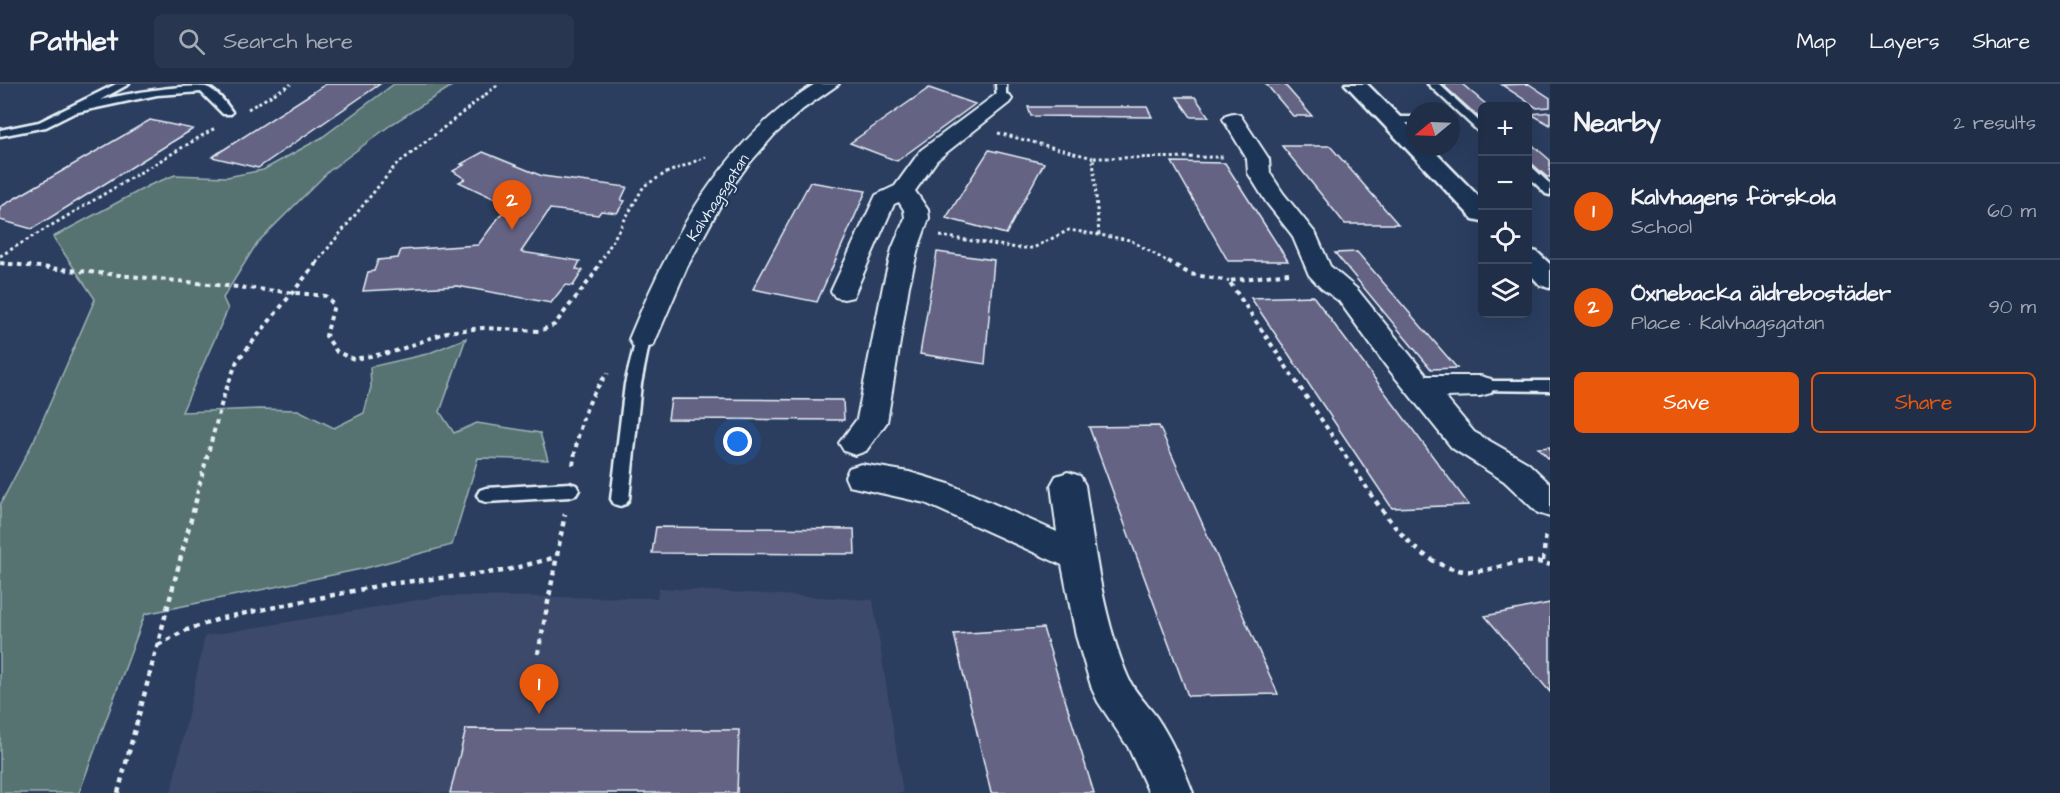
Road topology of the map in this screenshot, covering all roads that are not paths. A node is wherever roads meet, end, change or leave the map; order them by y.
1 (124, 84) edge
2 (829, 84) edge
3 (1355, 84) edge
4 (1433, 84) edge
5 (1001, 92) edge
6 (70, 111) junction
7 (227, 112) dead end
8 (1233, 119) dead end
9 (1460, 119) edge
10 (1472, 119) junction
11 (1390, 120) junction
12 (1406, 120) edge
13 (1478, 125) edge
14 (0, 133) edge
15 (1406, 136) edge
16 (1426, 156) edge
17 (1532, 175) edge
18 (903, 191) junction
19 (1550, 191) edge
20 (1478, 210) edge
21 (1532, 263) edge
22 (1550, 279) edge
23 (844, 291) dead end
24 (643, 339) joint
25 (1480, 386) joint
26 (1550, 386) edge
27 (1419, 387) junction
28 (1068, 485) dead end
29 (570, 490) road end
30 (486, 495) dead end
31 (620, 499) dead end
32 (1550, 504) edge
33 (1078, 556) junction
34 (1170, 793) edge

1 - 6 lane
2 - 24 street, Kalvhagsgatan
3 - 11 street
4 - 10 lane
5 - 18 street
6 - 7 lane
6 - 14 lane
8 - 27 street
9 - 10 lane
10 - 13 lane
11 - 12 lane
11 - 15 street
16 - 20 street
17 - 19 lane
18 - 23 street
18 - 33 street
21 - 22 street
24 - 31 lane
25 - 26 lane
25 - 27 street
27 - 32 street
28 - 33 street
29 - 30 lane
33 - 34 street

